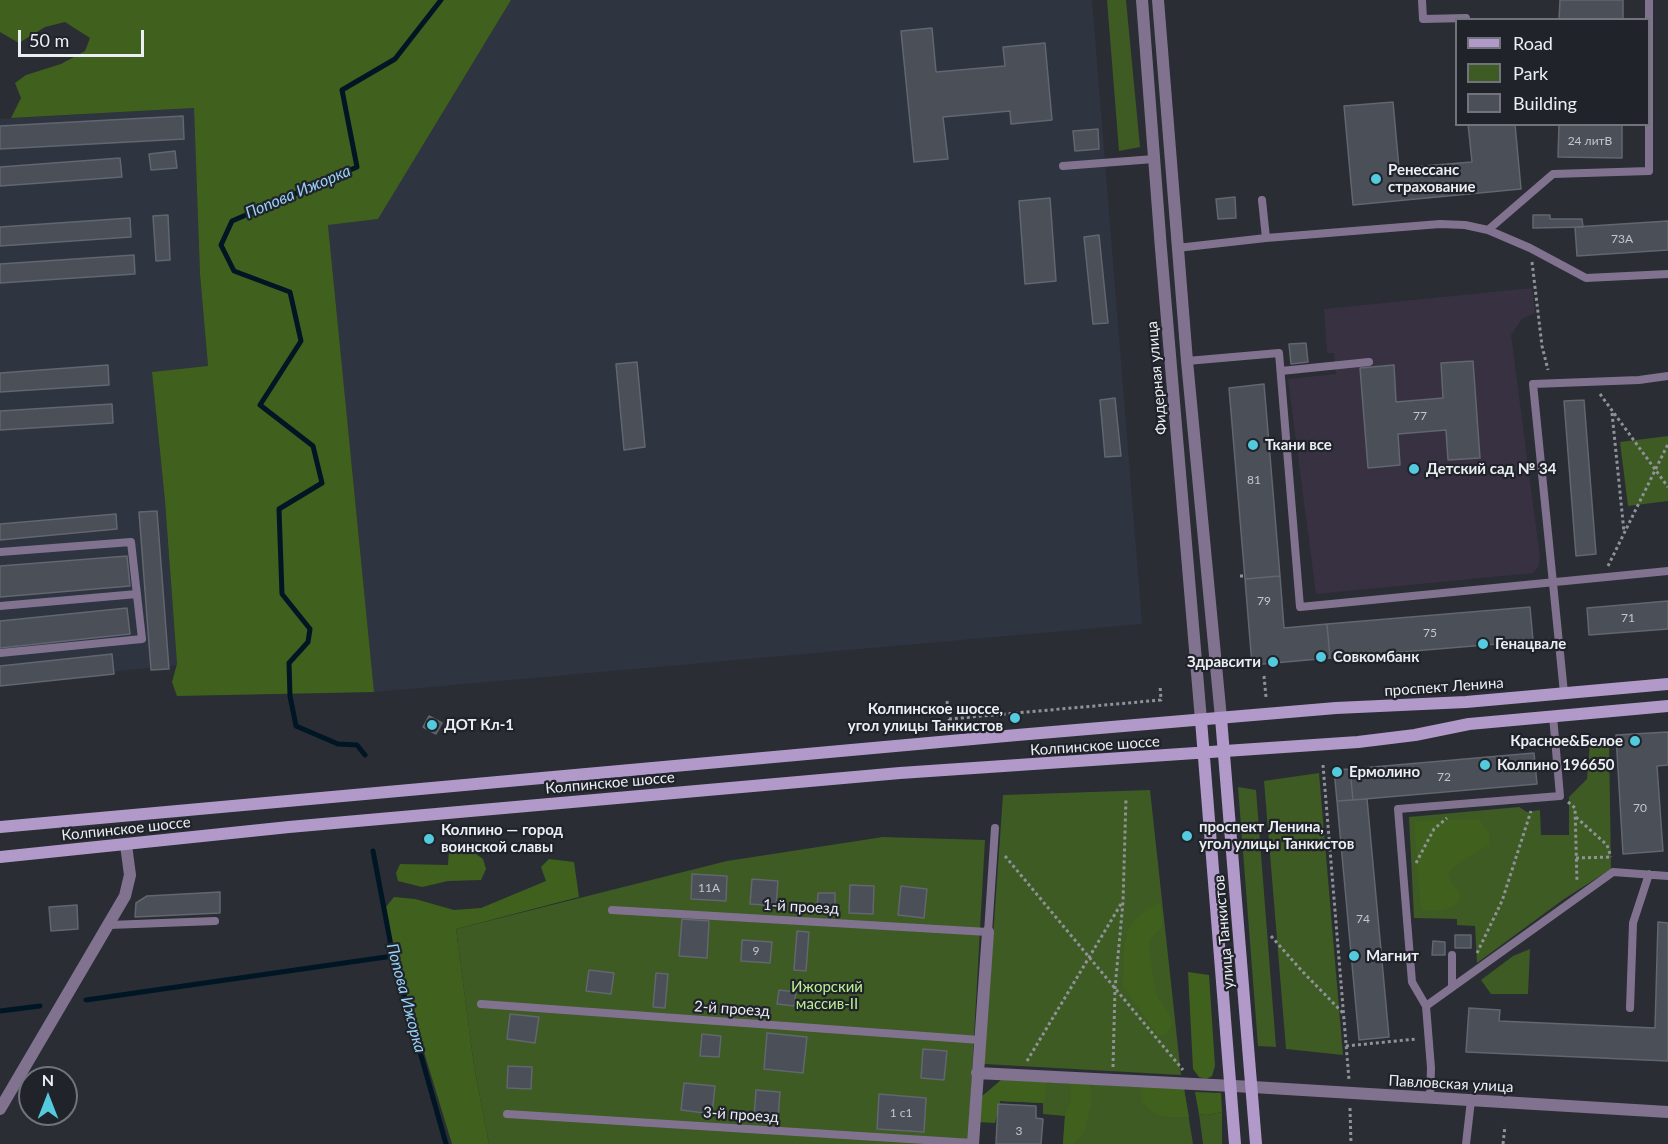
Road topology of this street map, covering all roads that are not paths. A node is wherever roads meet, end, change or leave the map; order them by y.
1 (1142, 0) edge
2 (1158, 0) edge
3 (1422, 0) edge
4 (1649, 0) edge
5 (1455, 18) edge
6 (1649, 18) edge
7 (1649, 126) edge
8 (1170, 157) junction
9 (1154, 159) junction
10 (1063, 166) dead end
11 (1262, 200) dead end
12 (1488, 230) junction
13 (1266, 238) junction
14 (1177, 248) junction
15 (1161, 249) junction
16 (1668, 274) edge
17 (1186, 361) junction
18 (1369, 362) dead end
19 (1171, 363) junction
20 (1281, 371) junction
21 (1668, 376) edge
22 (0, 552) edge
23 (1668, 571) edge
24 (1554, 582) junction
25 (137, 594) junction
26 (0, 606) edge
27 (0, 653) edge
28 (1668, 684) edge
29 (1564, 693) junction
30 (1668, 706) edge
31 (1553, 716) junction
32 (1221, 718) junction
33 (1201, 720) junction
34 (1223, 752) junction
35 (1204, 754) junction
36 (0, 827) edge
37 (994, 828) dead end
38 (126, 844) junction
39 (0, 856) edge
40 (1649, 874) junction
41 (1668, 876) edge
42 (612, 910) dead end
43 (215, 921) dead end
44 (109, 925) junction
45 (988, 932) junction
46 (1452, 955) dead end
47 (1452, 987) junction
48 (481, 1004) dead end
49 (1426, 1006) junction
50 (1630, 1008) dead end
51 (980, 1040) junction
52 (977, 1073) junction
53 (1232, 1087) junction
54 (1253, 1087) junction
55 (1430, 1098) junction
56 (1471, 1100) junction
57 (0, 1109) edge
58 (1668, 1112) edge
59 (507, 1114) dead end
60 (973, 1144) edge
61 (1235, 1144) edge
62 (1256, 1144) edge
63 (1466, 1144) edge

1 - 9 street, Фидерная улица
2 - 8 street, Фидерная улица
3 - 5 lane
4 - 6 lane
7 - 12 lane
8 - 9 street
8 - 14 street, Фидерная улица
9 - 10 lane
9 - 15 street, Фидерная улица
11 - 13 lane
12 - 13 lane
12 - 16 lane
13 - 14 lane
14 - 15 street
14 - 17 street, Фидерная улица
15 - 19 street, Фидерная улица
17 - 19 street
17 - 20 lane
17 - 32 street, Фидерная улица
18 - 20 lane
19 - 33 street, Фидерная улица
20 - 24 lane
21 - 24 lane
22 - 25 lane
23 - 24 lane
24 - 29 lane
25 - 26 lane
25 - 27 lane
28 - 29 main road, проспект Ленина
29 - 32 main road, проспект Ленина
30 - 31 main road
31 - 34 main road
31 - 49 lane
32 - 33 main road, Колпинское шоссе
32 - 34 main road, улица Танкистов
33 - 35 main road, Фидерная улица
33 - 36 main road, Колпинское шоссе
34 - 35 main road, Колпинское шоссе
34 - 54 main road, улица Танкистов
35 - 38 main road, Колпинское шоссе
35 - 53 main road, улица Танкистов
37 - 45 lane
38 - 39 main road, Колпинское шоссе
38 - 44 street
40 - 41 lane
40 - 47 lane
40 - 50 lane
42 - 45 lane, 1-й проезд
43 - 44 lane
44 - 57 street
45 - 51 street
46 - 47 lane
47 - 49 lane
48 - 51 lane, 2-й проезд
49 - 55 lane
51 - 52 street
52 - 53 street, Павловская улица
52 - 60 street
53 - 54 street, Павловская улица
53 - 61 main road, улица Танкистов
54 - 55 street, Павловская улица
54 - 62 main road, улица Танкистов
55 - 56 street, Павловская улица
56 - 58 street, Павловская улица
56 - 63 lane
59 - 60 lane, 3-й проезд

